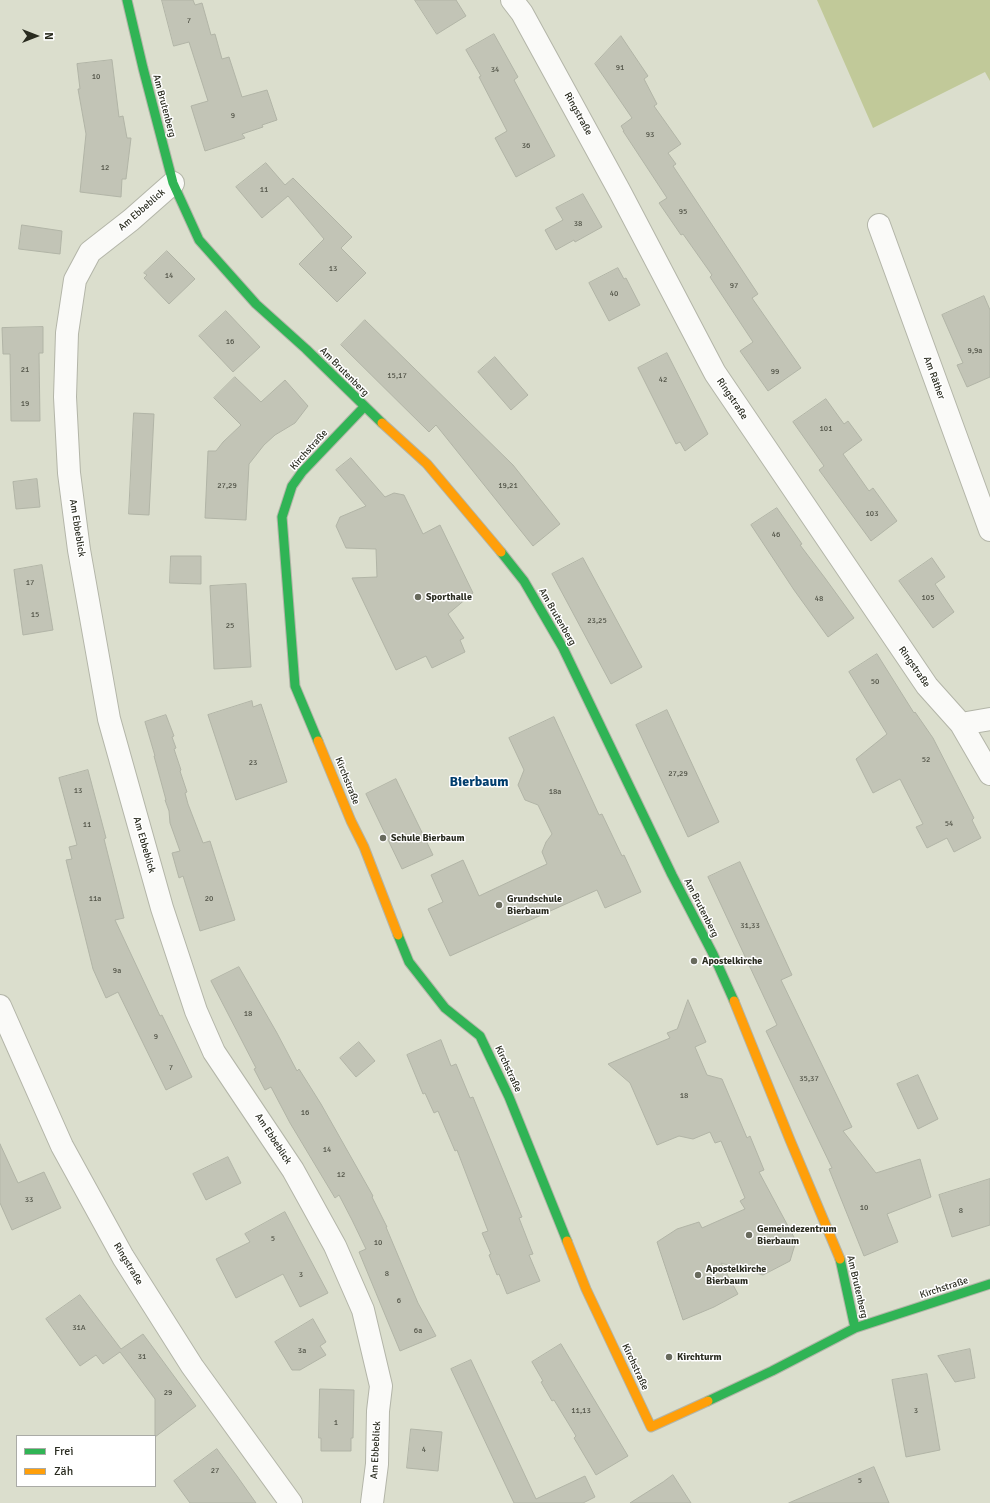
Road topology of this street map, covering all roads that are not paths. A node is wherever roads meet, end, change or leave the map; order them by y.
1 (127, 0) edge
2 (512, 0) edge
3 (173, 183) junction
4 (879, 226) dead end
5 (364, 406) junction
6 (990, 530) edge
7 (990, 719) edge
8 (961, 724) junction
9 (990, 774) edge
10 (0, 1006) edge
11 (990, 1284) edge
12 (855, 1328) junction
13 (291, 1503) edge
14 (372, 1503) edge

1 - 3 street, Am Brutenberg
2 - 8 street, Ringstraße
3 - 5 street, Am Brutenberg
3 - 14 street, Am Ebbeblick
4 - 6 street, Am Räther
5 - 12 street, Am Brutenberg
5 - 12 street, Kirchstraße
7 - 8 street
8 - 9 street, Ringstraße
10 - 13 street, Ringstraße
11 - 12 street, Kirchstraße

